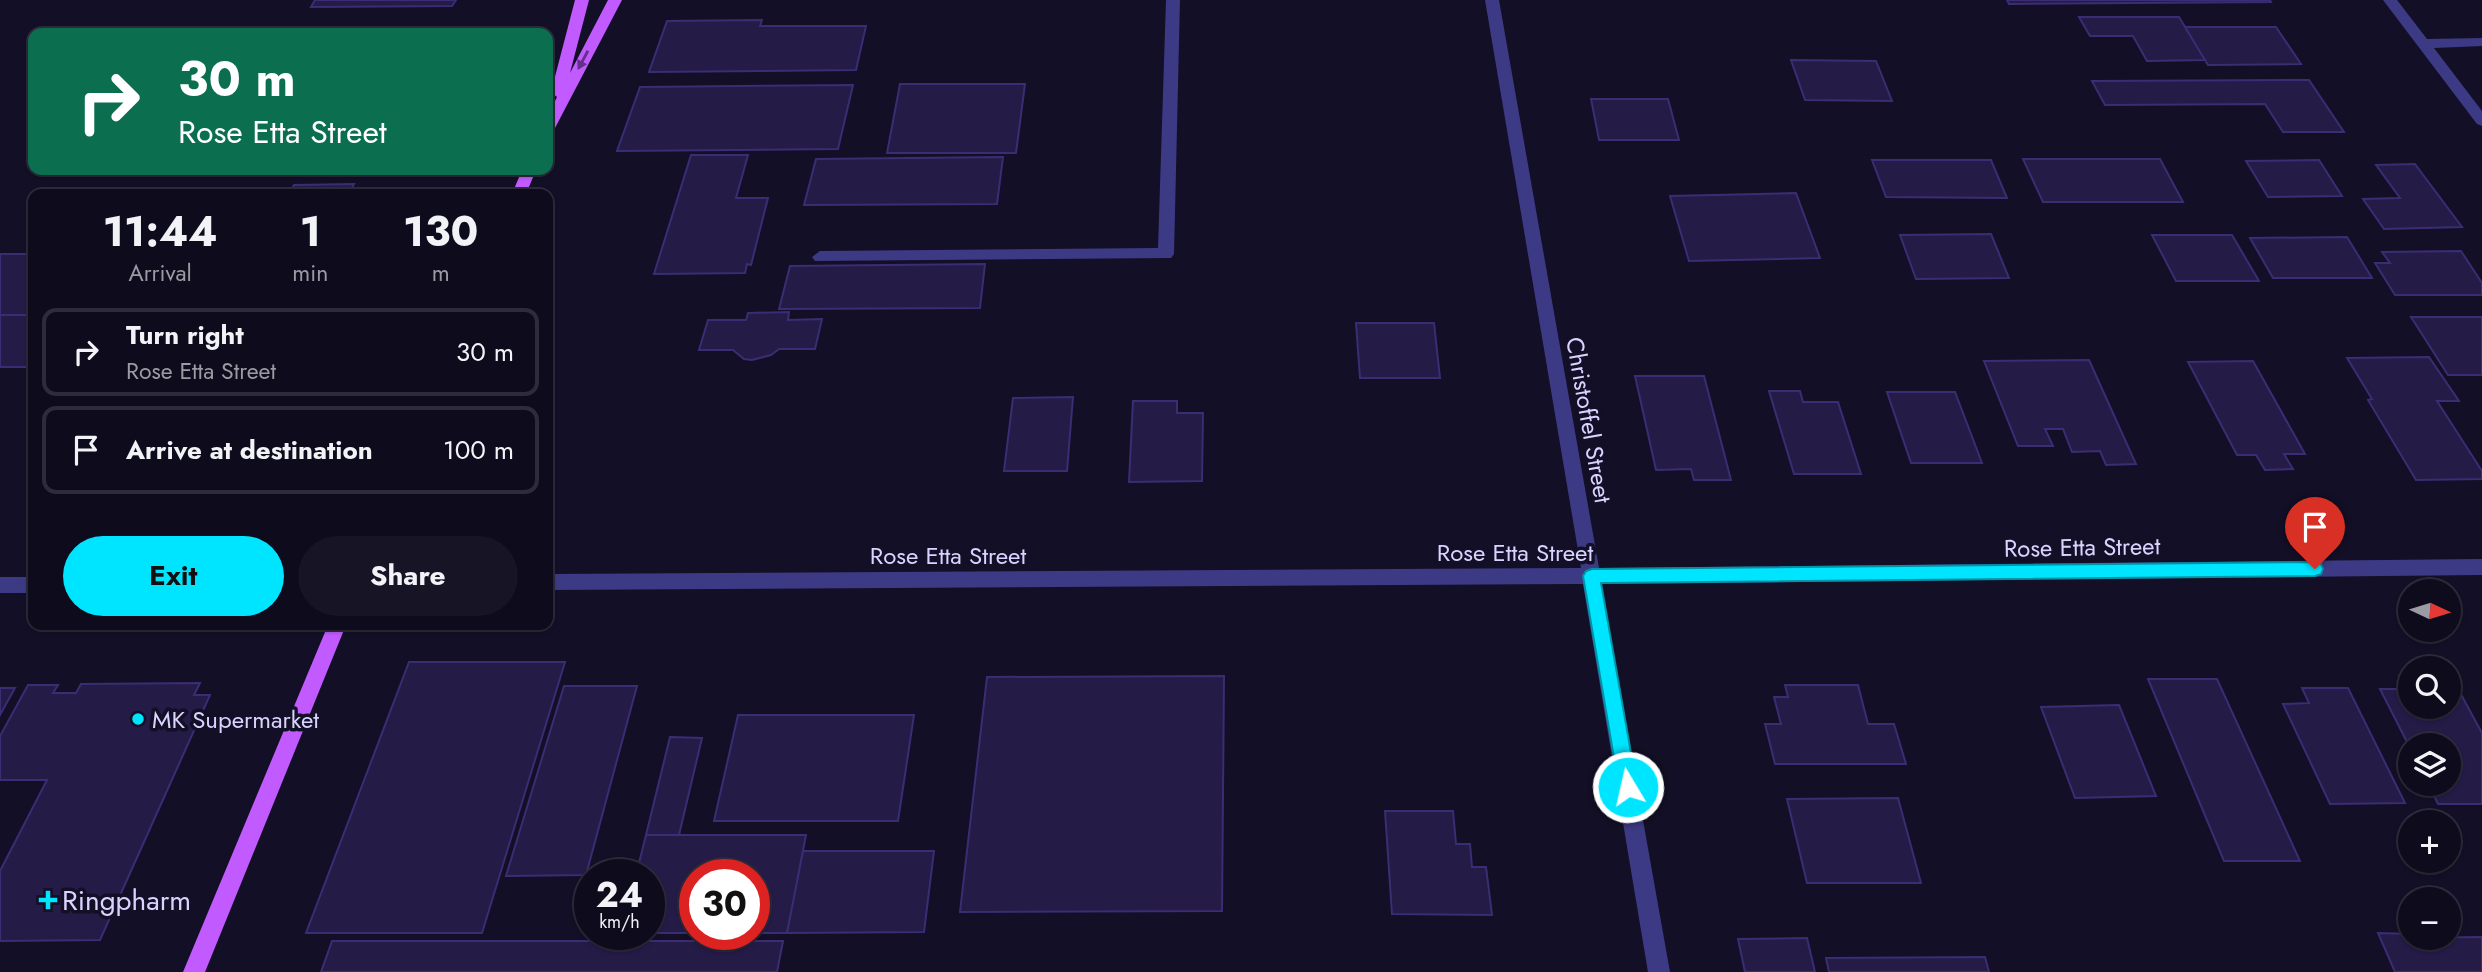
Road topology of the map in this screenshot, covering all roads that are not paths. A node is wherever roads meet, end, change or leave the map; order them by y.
1 (582, 0) edge
2 (615, 0) edge
3 (1173, 0) edge
4 (1492, 0) edge
5 (2390, 0) edge
6 (2482, 42) edge
7 (2423, 44) junction
8 (553, 110) edge
9 (553, 117) edge
10 (2482, 121) edge
11 (820, 257) dead end
12 (2482, 567) edge
13 (1592, 576) junction
14 (553, 582) edge
15 (0, 585) edge
16 (28, 585) edge
17 (335, 630) edge
18 (194, 972) edge
19 (1659, 972) edge

1 - 8 main road
2 -> 9 main road
3 - 11 street
4 - 13 street, Christoffel Street
5 - 7 street
6 - 7 street
7 - 10 street
12 - 13 street, Rose Etta Street
13 - 14 street, Rose Etta Street
13 - 19 street, Christoffel Street
15 - 16 street
17 - 18 main road

